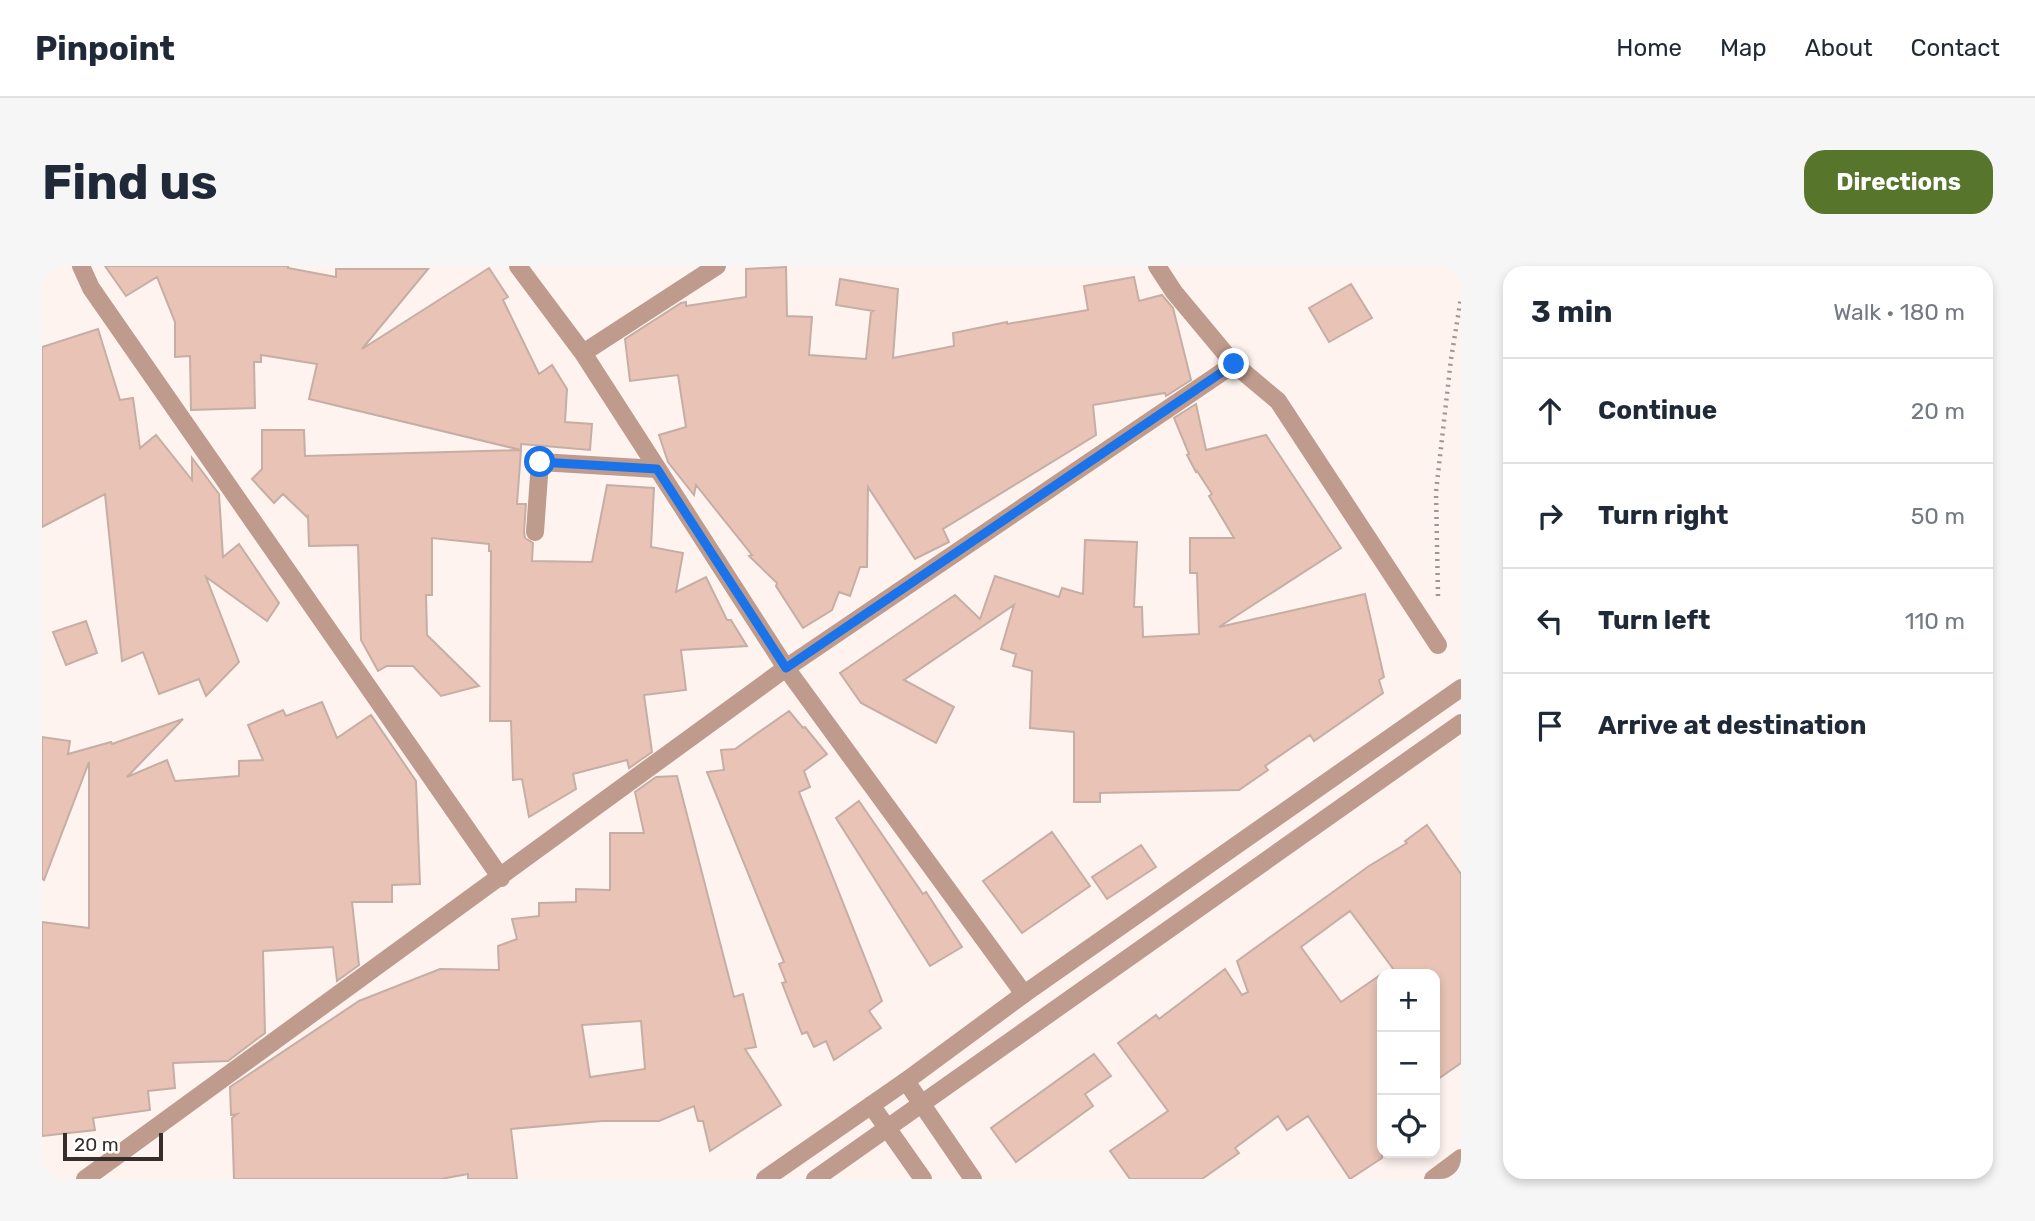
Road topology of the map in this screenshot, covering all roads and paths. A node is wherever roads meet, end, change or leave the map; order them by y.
1 (81, 266) edge
2 (518, 266) edge
3 (717, 266) edge
4 (1157, 266) edge
5 (1461, 298) edge
6 (583, 353) junction
7 (1234, 364) junction
8 (657, 469) junction
9 (534, 532) dead end
10 (1438, 645) joint
11 (786, 668) junction
12 (1461, 688) edge
13 (1461, 723) edge
14 (501, 877) junction
15 (1024, 994) junction
16 (906, 1081) junction
17 (921, 1104) junction
18 (872, 1105) junction
19 (886, 1128) junction
20 (1461, 1158) edge
21 (85, 1179) edge
22 (765, 1179) edge
23 (815, 1179) edge
24 (923, 1179) edge
25 (973, 1179) edge
26 (1433, 1179) edge

1 - 14 street
2 - 6 street
3 - 6 street
4 - 7 street
5 - 10 path
6 - 8 street
7 - 10 street
7 - 11 street
8 - 9 street
8 - 11 street
11 - 14 street
11 - 15 street
12 - 15 street
13 - 17 street
14 - 21 street
15 - 16 street
16 - 17 street
16 - 18 street
17 - 19 street
17 - 25 street
18 - 19 street
18 - 22 street
19 - 23 street
19 - 24 street
20 - 26 street

